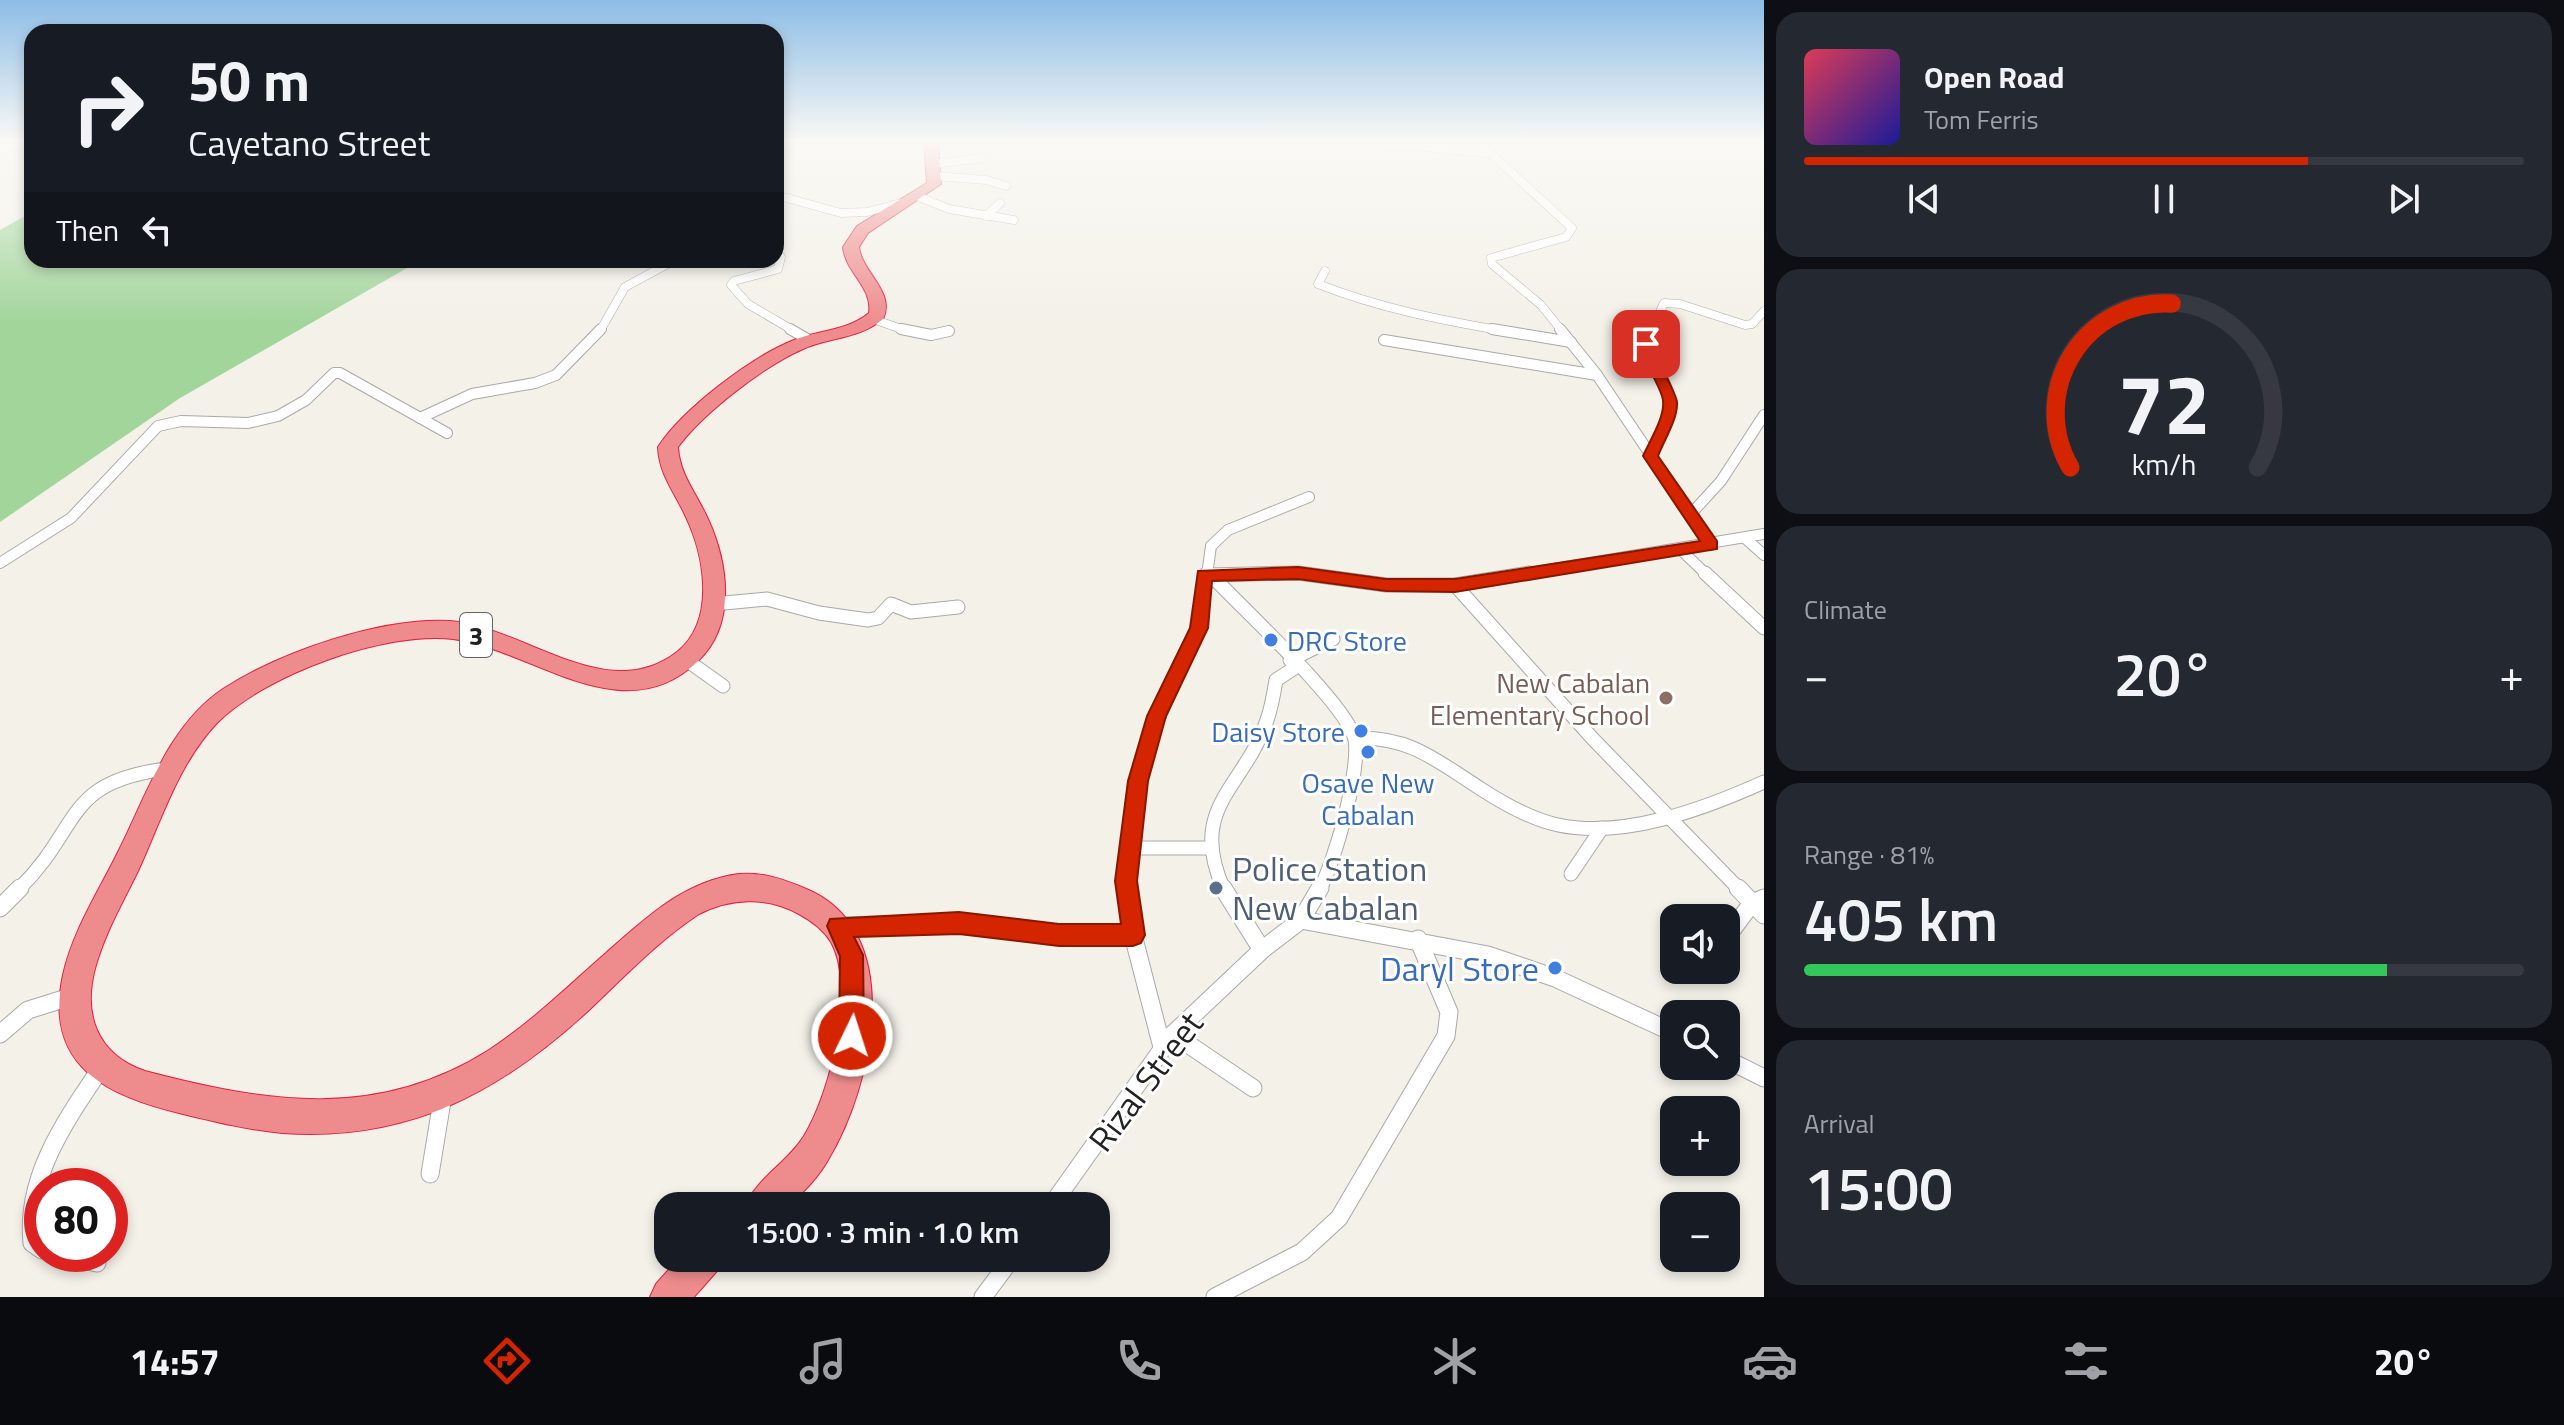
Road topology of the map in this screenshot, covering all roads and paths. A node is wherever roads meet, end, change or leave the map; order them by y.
1 (810, 202) edge
2 (904, 202) edge
3 (908, 202) edge
4 (921, 202) edge
5 (1542, 202) edge
6 (1000, 203) dead end
7 (986, 216) junction
8 (1014, 220) dead end
9 (660, 268) edge
10 (778, 268) edge
11 (1325, 271) dead end
12 (1764, 311) edge
13 (873, 319) junction
14 (949, 331) dead end
15 (809, 340) junction
16 (1384, 340) dead end
17 (1571, 342) junction
18 (1597, 375) junction
19 (1764, 415) edge
20 (420, 418) junction
21 (447, 433) dead end
22 (1650, 456) junction
23 (1309, 497) dead end
24 (1690, 515) junction
25 (1764, 534) edge
26 (1746, 539) junction
27 (1711, 545) junction
28 (1681, 550) junction
29 (1764, 555) edge
30 (0, 563) edge
31 (1207, 575) junction
32 (1455, 585) junction
33 (714, 604) junction
34 (958, 607) dead end
35 (1764, 628) edge
36 (1333, 639) dead end
37 (685, 659) junction
38 (1293, 664) junction
39 (723, 686) dead end
40 (1355, 738) junction
41 (174, 768) junction
42 (1764, 782) edge
43 (1666, 816) junction
44 (1602, 828) junction
45 (1128, 848) junction
46 (1208, 848) junction
47 (1571, 874) dead end
48 (1758, 901) edge
49 (0, 908) edge
50 (1764, 915) edge
51 (1301, 920) junction
52 (1740, 922) edge
53 (838, 926) junction
54 (1133, 935) junction
55 (1418, 939) junction
56 (1262, 950) junction
57 (76, 995) junction
58 (1660, 1027) edge
59 (0, 1034) edge
60 (1168, 1041) junction
61 (1740, 1066) edge
62 (101, 1068) junction
63 (1764, 1078) edge
64 (1253, 1088) dead end
65 (443, 1092) junction
66 (43, 1168) edge
67 (430, 1174) dead end
68 (776, 1192) edge
69 (1062, 1192) edge
70 (691, 1272) edge
71 (1002, 1272) edge
72 (669, 1297) edge
73 (983, 1297) edge
74 (1215, 1297) edge

1 - 2 street
3 - 13 highway
4 - 7 street
5 - 17 street
6 - 7 street
7 - 8 street
9 - 20 street
10 - 15 street
11 - 17 street
12 - 22 street
13 - 14 street
13 - 15 highway, 3
15 - 33 highway, 3
16 - 18 street
17 - 18 street
18 - 22 street
19 - 24 street
20 - 21 street
20 - 30 street
22 - 24 street
23 - 31 street
24 - 27 street
25 - 26 street
26 - 27 street
26 - 29 street
27 - 28 street
28 - 32 street
28 - 35 street
31 - 32 street
31 - 38 street
31 - 45 street
32 - 43 street
33 - 34 street
33 - 37 highway, 3
36 - 38 street
37 - 39 street
37 - 41 highway, 3
38 - 40 street
38 - 46 street
40 - 44 street
40 - 51 street, Rizal Street
41 - 49 street
41 - 57 highway, 3
42 - 43 street
43 - 44 street
43 - 48 street
44 - 47 street
45 - 46 street
45 - 54 street
46 - 56 street
48 - 50 street
48 - 52 street
51 - 55 street
51 - 56 street, Rizal Street
53 - 54 street
53 - 65 highway
53 - 68 highway
54 - 60 street
55 - 58 street
55 - 74 street
56 - 60 street, Rizal Street
57 - 59 street
57 - 62 highway, 3
60 - 64 street
60 - 69 street, Rizal Street
61 - 63 street
62 - 65 highway
62 - 66 street
65 - 67 street
70 - 72 highway
71 - 73 street

